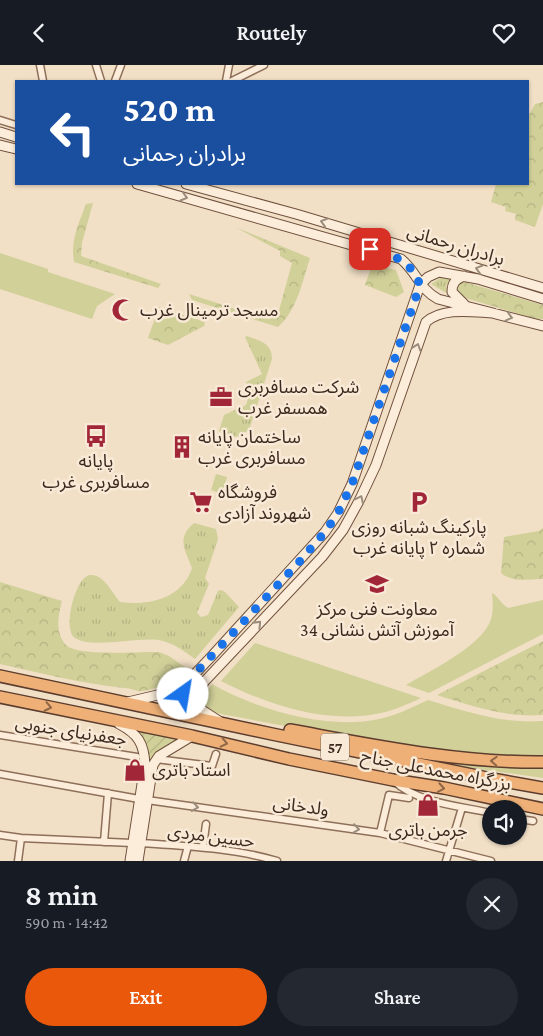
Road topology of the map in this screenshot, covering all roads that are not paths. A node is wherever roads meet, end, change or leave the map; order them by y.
1 (40, 65) edge
2 (96, 65) edge
3 (120, 65) edge
4 (230, 65) edge
5 (264, 65) edge
6 (43, 80) edge
7 (101, 80) edge
8 (115, 80) edge
9 (226, 80) edge
10 (234, 80) edge
11 (0, 120) edge
12 (15, 125) edge
13 (0, 132) edge
14 (15, 137) edge
15 (0, 145) edge
16 (15, 149) edge
17 (141, 185) edge
18 (190, 185) edge
19 (464, 276) junction
20 (420, 285) junction
21 (543, 288) edge
22 (543, 299) edge
23 (467, 306) junction
24 (493, 313) junction
25 (543, 326) edge
26 (0, 676) edge
27 (190, 679) junction
28 (202, 687) junction
29 (0, 697) edge
30 (128, 702) junction
31 (115, 721) junction
32 (224, 723) junction
33 (240, 727) junction
34 (0, 735) edge
35 (192, 736) junction
36 (216, 754) dead end
37 (137, 757) dead end
38 (156, 759) junction
39 (543, 762) edge
40 (0, 774) edge
41 (393, 780) junction
42 (543, 788) edge
43 (108, 793) junction
44 (409, 798) dead end
45 (143, 799) junction
46 (543, 809) edge
47 (460, 811) dead end
48 (482, 811) edge
49 (527, 820) edge
50 (533, 821) dead end
51 (206, 825) dead end
52 (380, 833) junction
53 (0, 835) edge
54 (21, 838) junction
55 (104, 842) junction
56 (137, 843) junction
57 (188, 846) junction
58 (203, 847) junction
59 (449, 851) junction
60 (18, 861) edge
61 (130, 861) edge
62 (138, 861) edge
63 (184, 861) edge
64 (277, 861) edge
65 (446, 861) edge
66 (491, 861) edge

1 - 6 street
2 - 7 street
3 - 8 street
4 - 9 street
5 - 10 street
11 - 12 street
13 - 14 main road
15 - 16 main road
17 -> 20 main road, برادران رحمانی
21 -> 18 main road, برادران رحمانی
19 - 20 main road
19 - 22 main road
19 - 23 main road
20 - 23 main road, برادران رحمانی
20 - 27 main road
23 - 24 main road, برادران رحمانی
24 -> 25 main road, برادران رحمانی
28 -> 24 main road
26 - 30 highway, بزرگراه محمدعلی جناح / 57
27 - 28 main road
27 - 30 main road
28 - 32 main road
29 -> 31 highway, بزرگراه محمدعلی جناح / 57
30 - 32 highway, بزرگراه محمدعلی جناح / 57
31 - 35 highway, بزرگراه محمدعلی جناح / 57
31 - 45 main road
32 - 33 highway, بزرگراه محمدعلی جناح / 57
39 -> 33 highway
33 - 42 highway, بزرگراه محمدعلی جناح / 57
34 - 37 street, جعفرنیای جنوبی
35 - 38 main road
35 -> 41 highway, بزرگراه محمدعلی جناح / 57
36 - 38 street
38 - 45 main road
40 - 43 street, ولدخانی
41 -> 46 highway, بزرگراه محمدعلی جناح / 57
41 - 48 street
43 - 45 street, ولدخانی
43 - 55 street
44 - 52 street
45 -> 52 street, ولدخانی
45 - 56 main road
47 - 59 street
49 - 50 street
51 - 58 street
52 - 59 street, ولدخانی
53 - 54 street, حسین مردی
54 - 55 street, حسین مردی
54 - 60 street
55 - 56 street, حسین مردی
56 - 57 street, حسین مردی
56 - 61 main road
56 - 62 main road
57 - 58 street, حسین مردی
57 - 63 street
58 - 64 street, حسین مردی
59 - 65 street
59 - 66 street, ولدخانی

